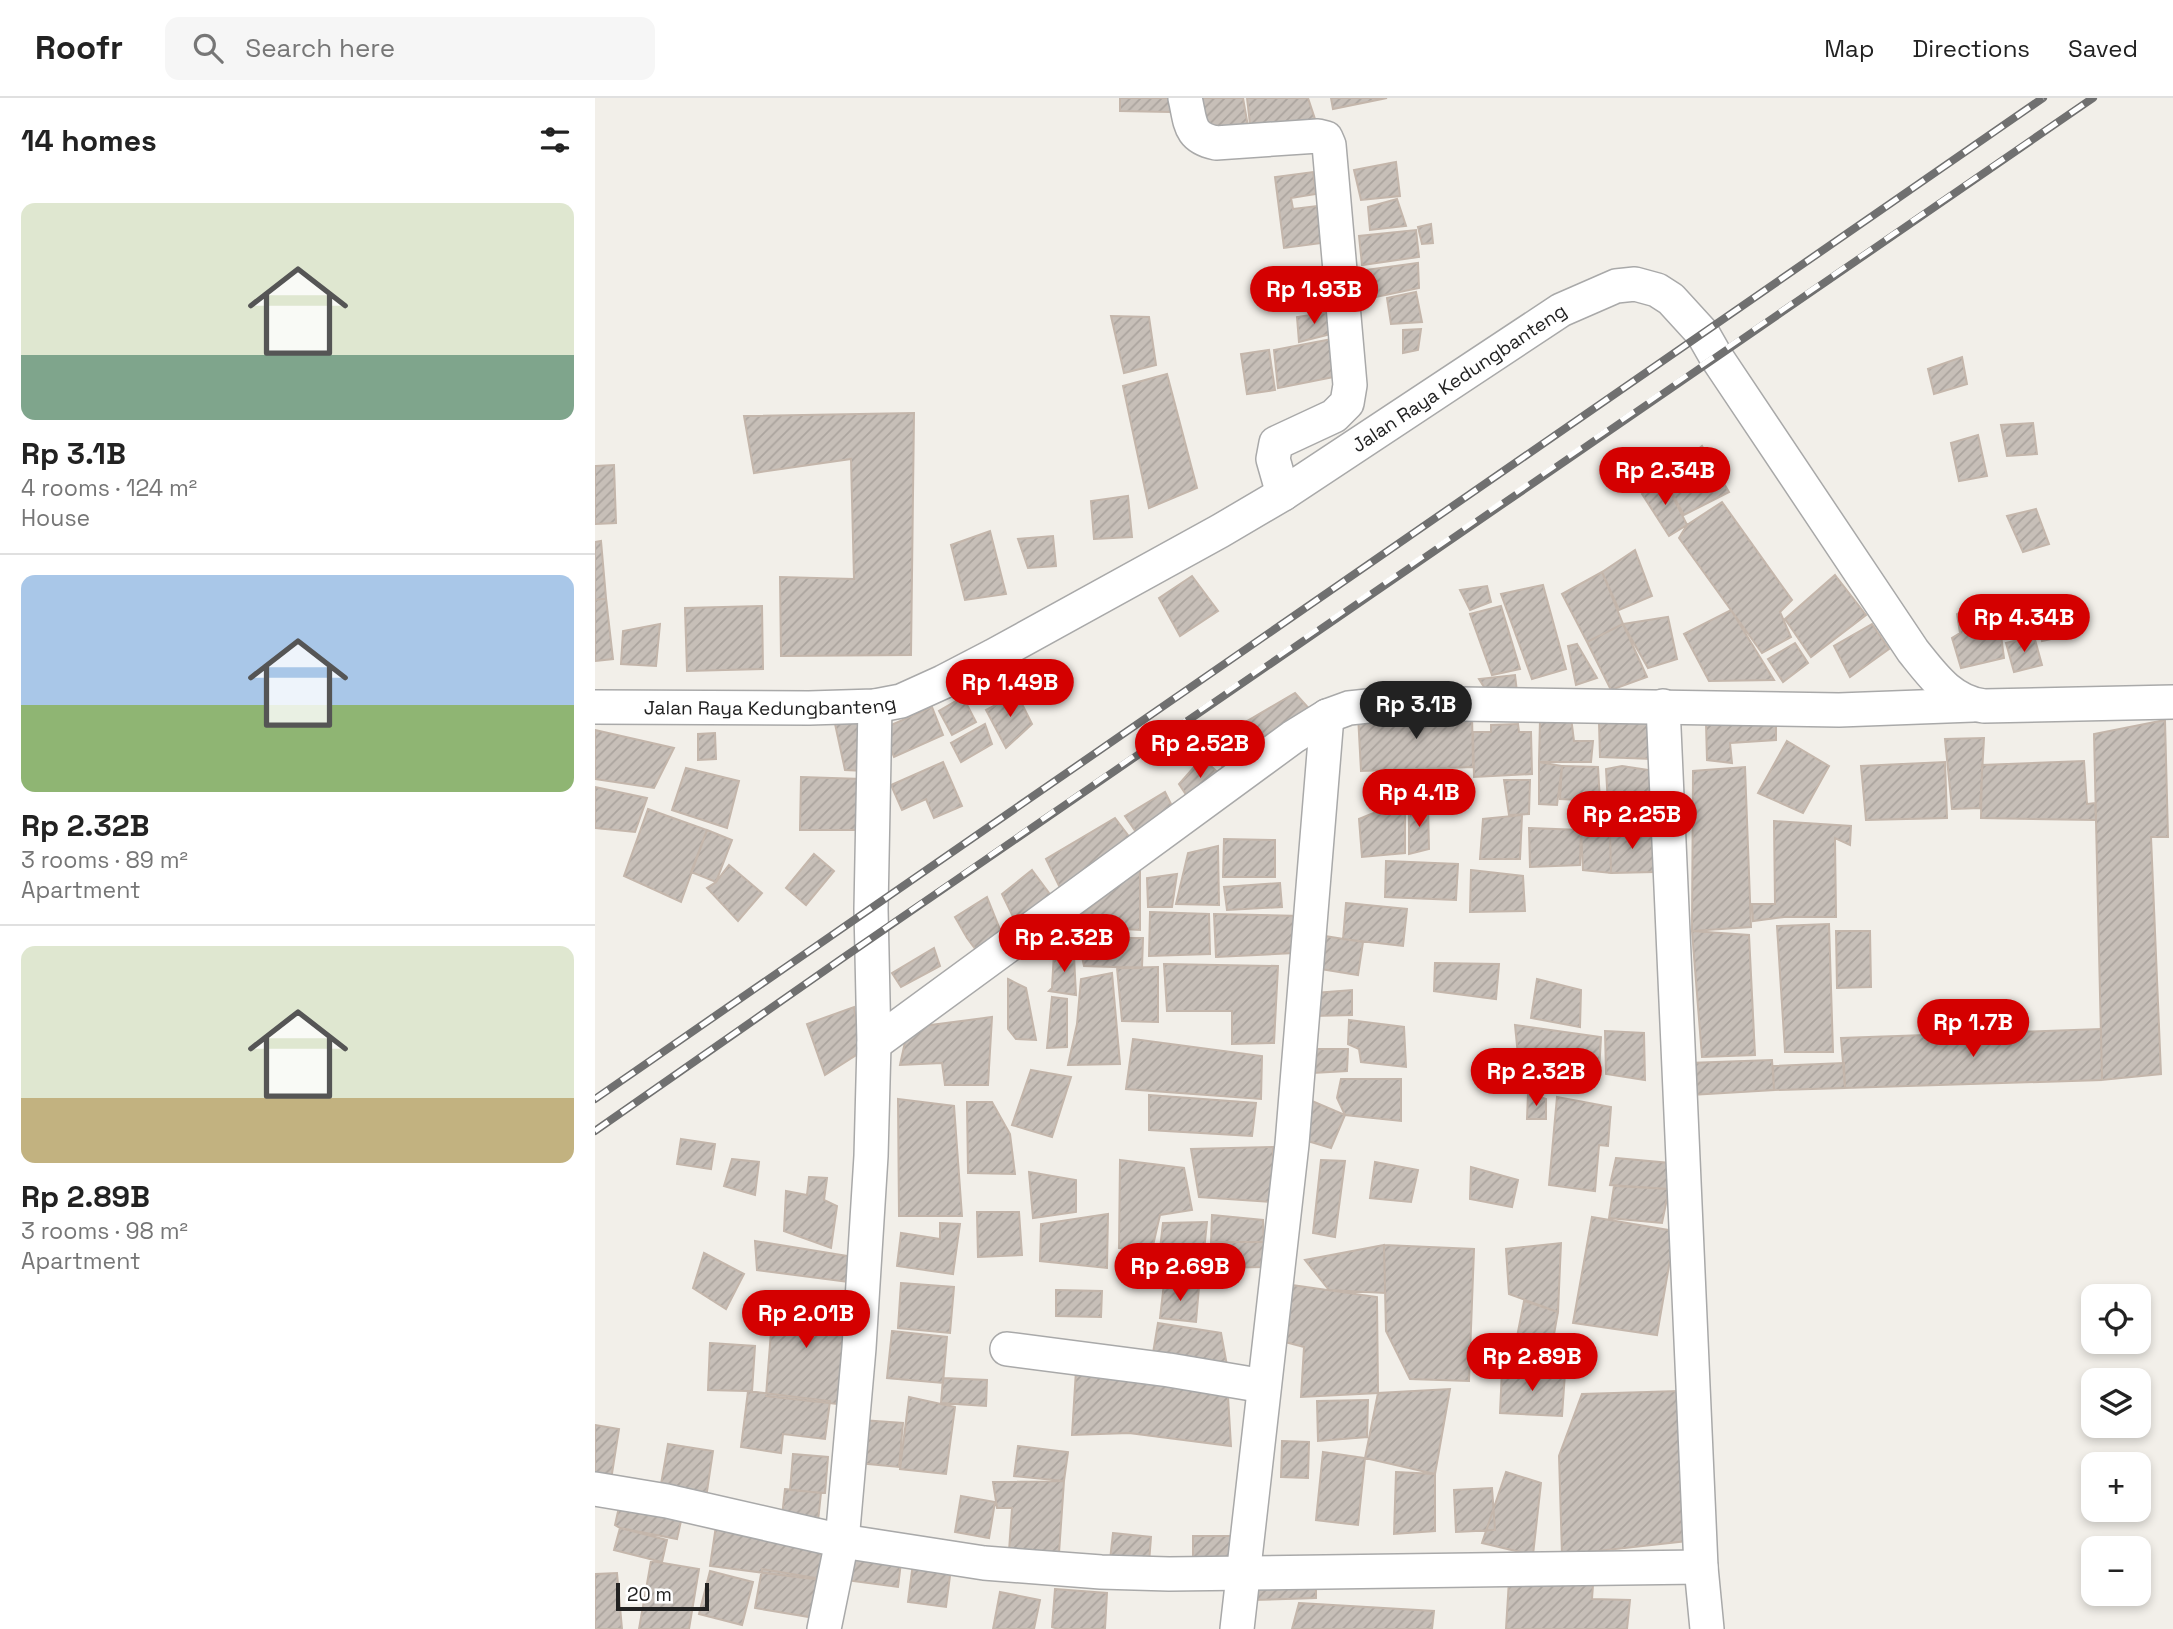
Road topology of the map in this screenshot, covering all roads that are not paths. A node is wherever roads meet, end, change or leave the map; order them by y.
1 (1185, 98) edge
2 (1283, 494) junction
3 (2173, 702) edge
4 (1973, 705) junction
5 (875, 706) junction
6 (1663, 706) junction
7 (595, 707) edge
8 (1327, 716) junction
9 (874, 1044) junction
10 (1007, 1349) dead end
11 (1264, 1387) junction
12 (595, 1489) edge
13 (842, 1541) junction
14 (1701, 1567) junction
15 (1244, 1573) junction
16 (824, 1629) edge
17 (1237, 1629) edge
18 (1707, 1629) edge

1 - 2 street
2 - 4 street, Jalan Raya Kedungbanteng
2 - 5 street, Jalan Raya Kedungbanteng
3 - 4 street
4 - 6 street
5 - 7 street, Jalan Raya Kedungbanteng
5 - 9 street
6 - 8 street
6 - 14 street
8 - 9 street
8 - 11 street
9 - 13 street
10 - 11 street
11 - 15 street
12 - 13 street
13 - 15 street
13 - 16 street
14 - 15 street
14 - 18 street
15 - 17 street

